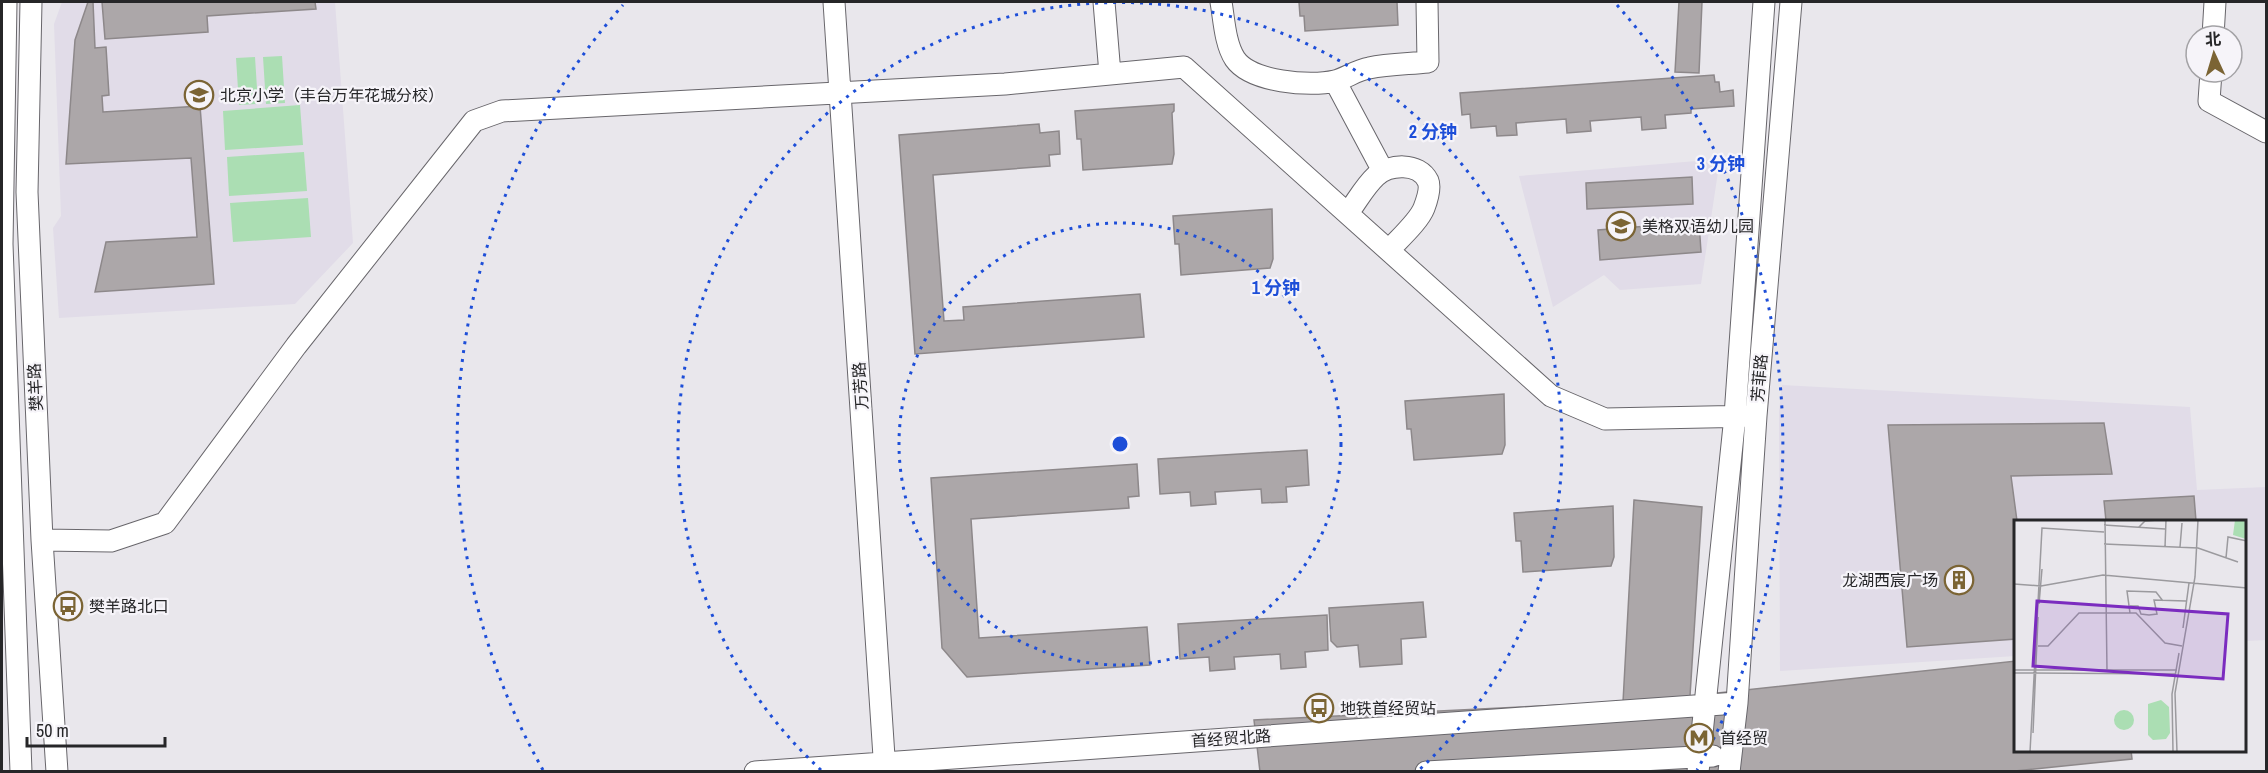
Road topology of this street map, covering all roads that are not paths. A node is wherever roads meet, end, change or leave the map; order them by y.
1 (6, 2) edge
2 (31, 2) edge
3 (834, 2) edge
4 (1104, 2) edge
5 (1221, 2) edge
6 (1426, 2) edge
7 (1764, 2) edge
8 (1791, 2) edge
9 (2215, 2) edge
10 (2214, 24) edge
11 (1110, 74) junction
12 (1335, 81) junction
13 (2210, 84) edge
14 (842, 93) junction
15 (2266, 132) edge
16 (1383, 171) junction
17 (1348, 213) junction
18 (1389, 250) junction
19 (1735, 416) junction
20 (1756, 416) junction
21 (42, 540) junction
22 (1737, 703) junction
23 (1706, 704) junction
24 (1729, 763) edge
25 (1699, 764) edge
26 (885, 767) edge
27 (21, 771) edge
28 (57, 771) edge
29 (755, 771) edge
30 (1426, 771) edge

1 - 27 street, 樊羊路
2 - 21 street, 樊羊路
3 - 14 street, 万芳路
4 - 11 street
5 - 12 street
6 - 12 street
7 - 19 street, 芳菲路
8 - 20 street, 芳菲路
9 - 10 street
11 - 14 street
11 - 17 street
12 - 16 street
13 - 15 street
14 - 21 street
14 - 26 street, 万芳路
16 - 17 street
16 - 18 street
17 - 18 street
18 - 19 street
19 - 20 street
19 - 23 street, 芳菲路
20 - 22 street, 芳菲路
21 - 28 street, 樊羊路
22 - 23 street, 首经贸北路
22 - 24 street, 芳菲路
23 - 25 street, 芳菲路
23 - 26 street, 首经贸北路
24 - 25 street
25 - 30 street
26 - 29 street, 首经贸北路

